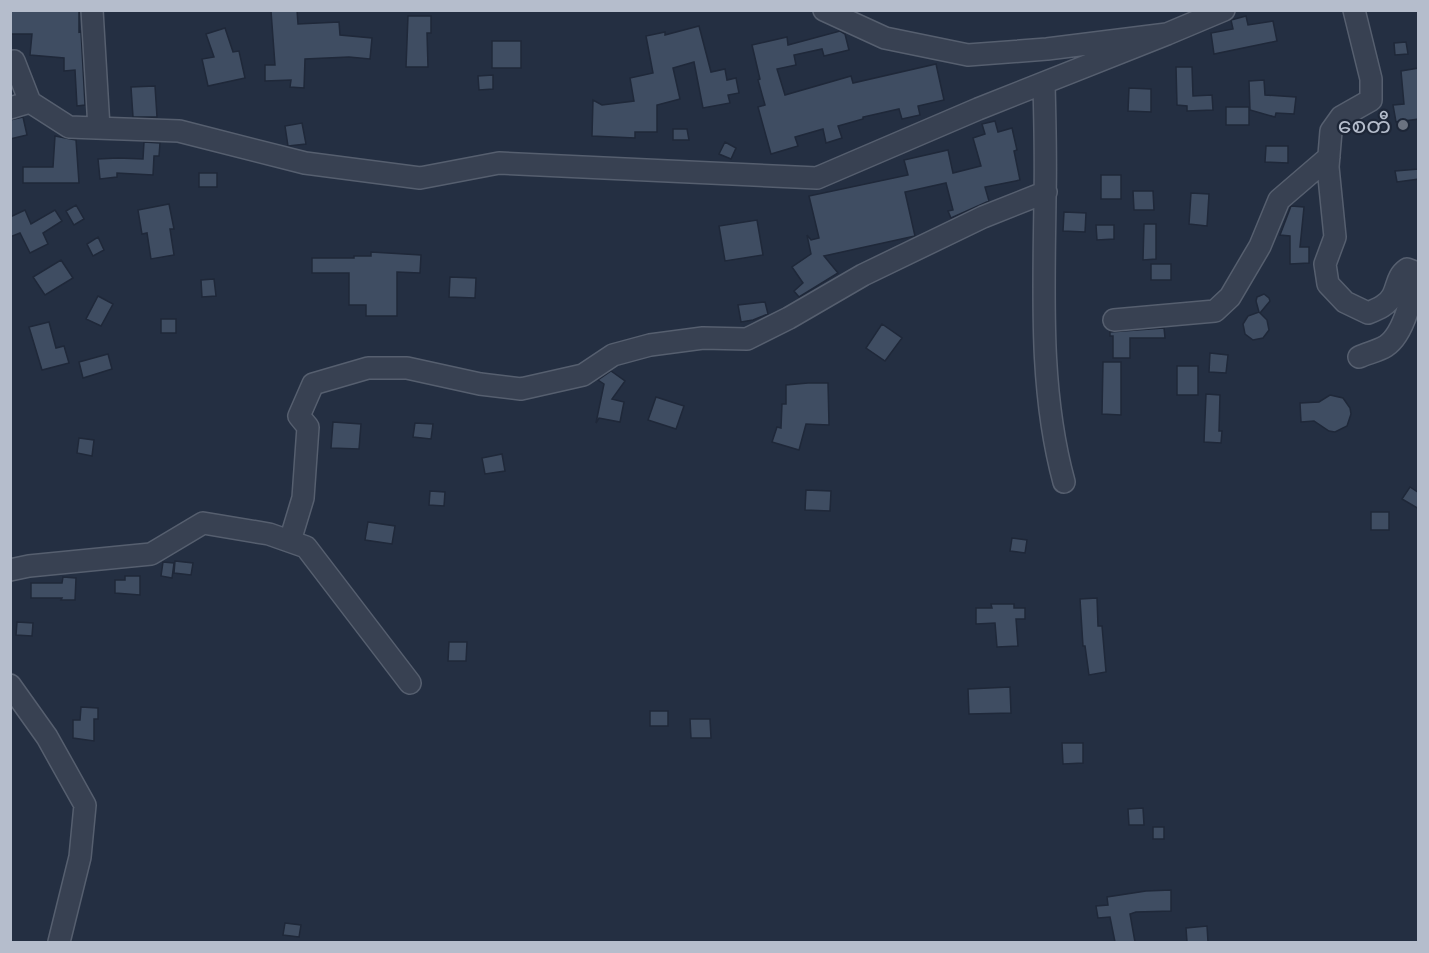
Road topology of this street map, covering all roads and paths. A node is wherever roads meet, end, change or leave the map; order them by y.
1 (92, 10) edge
2 (824, 10) edge
3 (1224, 10) edge
4 (1354, 10) edge
5 (1167, 34) junction
6 (10, 62) edge
7 (1044, 84) junction
8 (20, 105) edge
9 (99, 128) junction
10 (1329, 157) junction
11 (1046, 192) junction
12 (1114, 320) dead end
13 (1359, 357) dead end
14 (1064, 482) dead end
15 (290, 541) junction
16 (10, 570) edge
17 (410, 683) dead end
18 (10, 685) edge
19 (59, 942) edge

1 - 9 street
2 - 5 street
3 - 5 street
4 - 10 street
5 - 7 street
6 - 8 street
7 - 9 street
7 - 11 street
8 - 9 street
10 - 12 street
10 - 13 street
11 - 14 street
11 - 15 street
15 - 16 street
15 - 17 street
18 - 19 street

